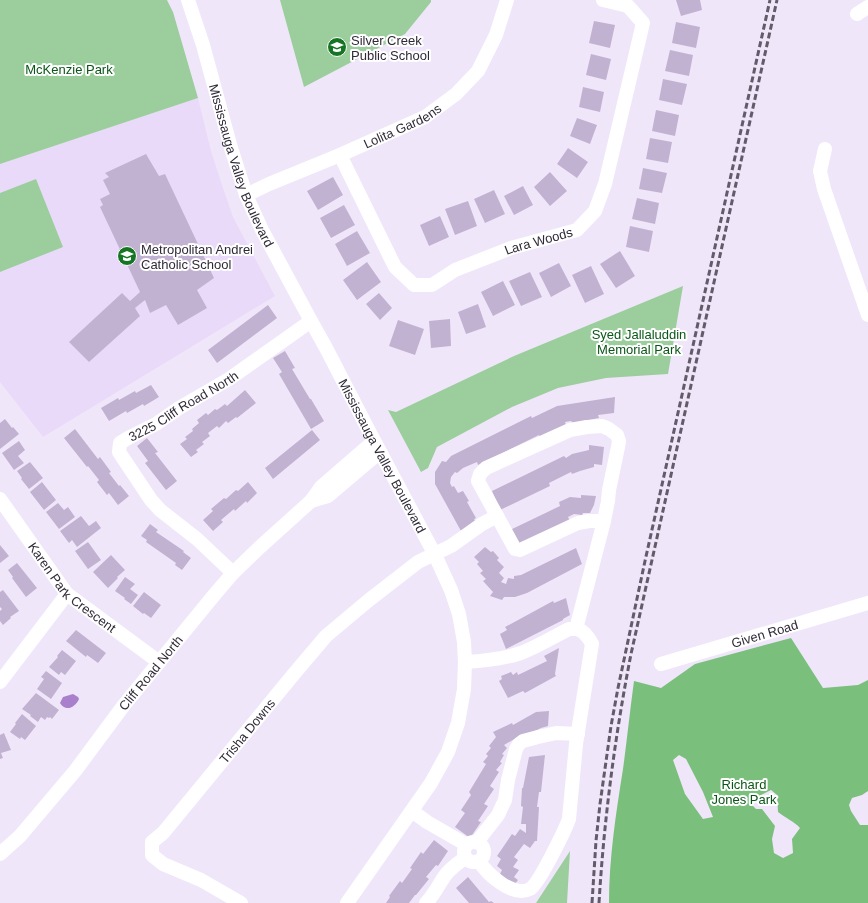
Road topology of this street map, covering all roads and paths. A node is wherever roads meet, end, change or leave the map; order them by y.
1 (188, 0) edge
2 (507, 0) edge
3 (603, 0) edge
4 (825, 149) dead end
5 (340, 155) junction
6 (246, 195) junction
7 (862, 278) edge
8 (868, 315) edge
9 (311, 321) junction
10 (377, 446) junction
11 (0, 499) edge
12 (497, 516) junction
13 (604, 522) junction
14 (435, 555) junction
15 (233, 573) junction
16 (67, 594) junction
17 (868, 603) edge
18 (576, 629) junction
19 (159, 662) junction
20 (465, 662) junction
21 (661, 664) dead end
22 (0, 682) edge
23 (578, 734) junction
24 (412, 811) junction
25 (470, 848) junction
26 (0, 854) edge
27 (241, 903) edge
28 (347, 903) edge
29 (426, 903) edge

1 - 6 street, Mississauga Valley Boulevard
2 - 5 street, Lolita Gardens
3 - 5 street, Lara Woods
4 - 7 street
5 - 6 street, Lolita Gardens
6 - 9 street, Mississauga Valley Boulevard
7 - 8 street
9 - 10 street, Mississauga Valley Boulevard
9 - 15 street, 3225 Cliff Road North
10 - 14 street, Mississauga Valley Boulevard
10 - 15 street, Cliff Road North
11 - 16 street, Karen Park Crescent
12 - 13 street
12 - 13 street
12 - 14 street
13 - 18 street
14 - 20 street, Mississauga Valley Boulevard
14 - 27 street, Trisha Downs
15 - 19 street, Cliff Road North
16 - 19 street, Karen Park Crescent
16 - 22 street
17 - 21 street, Given Road
18 - 20 street
18 - 23 street
19 - 26 street, Cliff Road North
20 - 24 street, Mississauga Valley Boulevard
23 - 25 street
23 - 25 street
24 - 25 street
24 - 28 street, Mississauga Valley Boulevard
25 - 29 street

